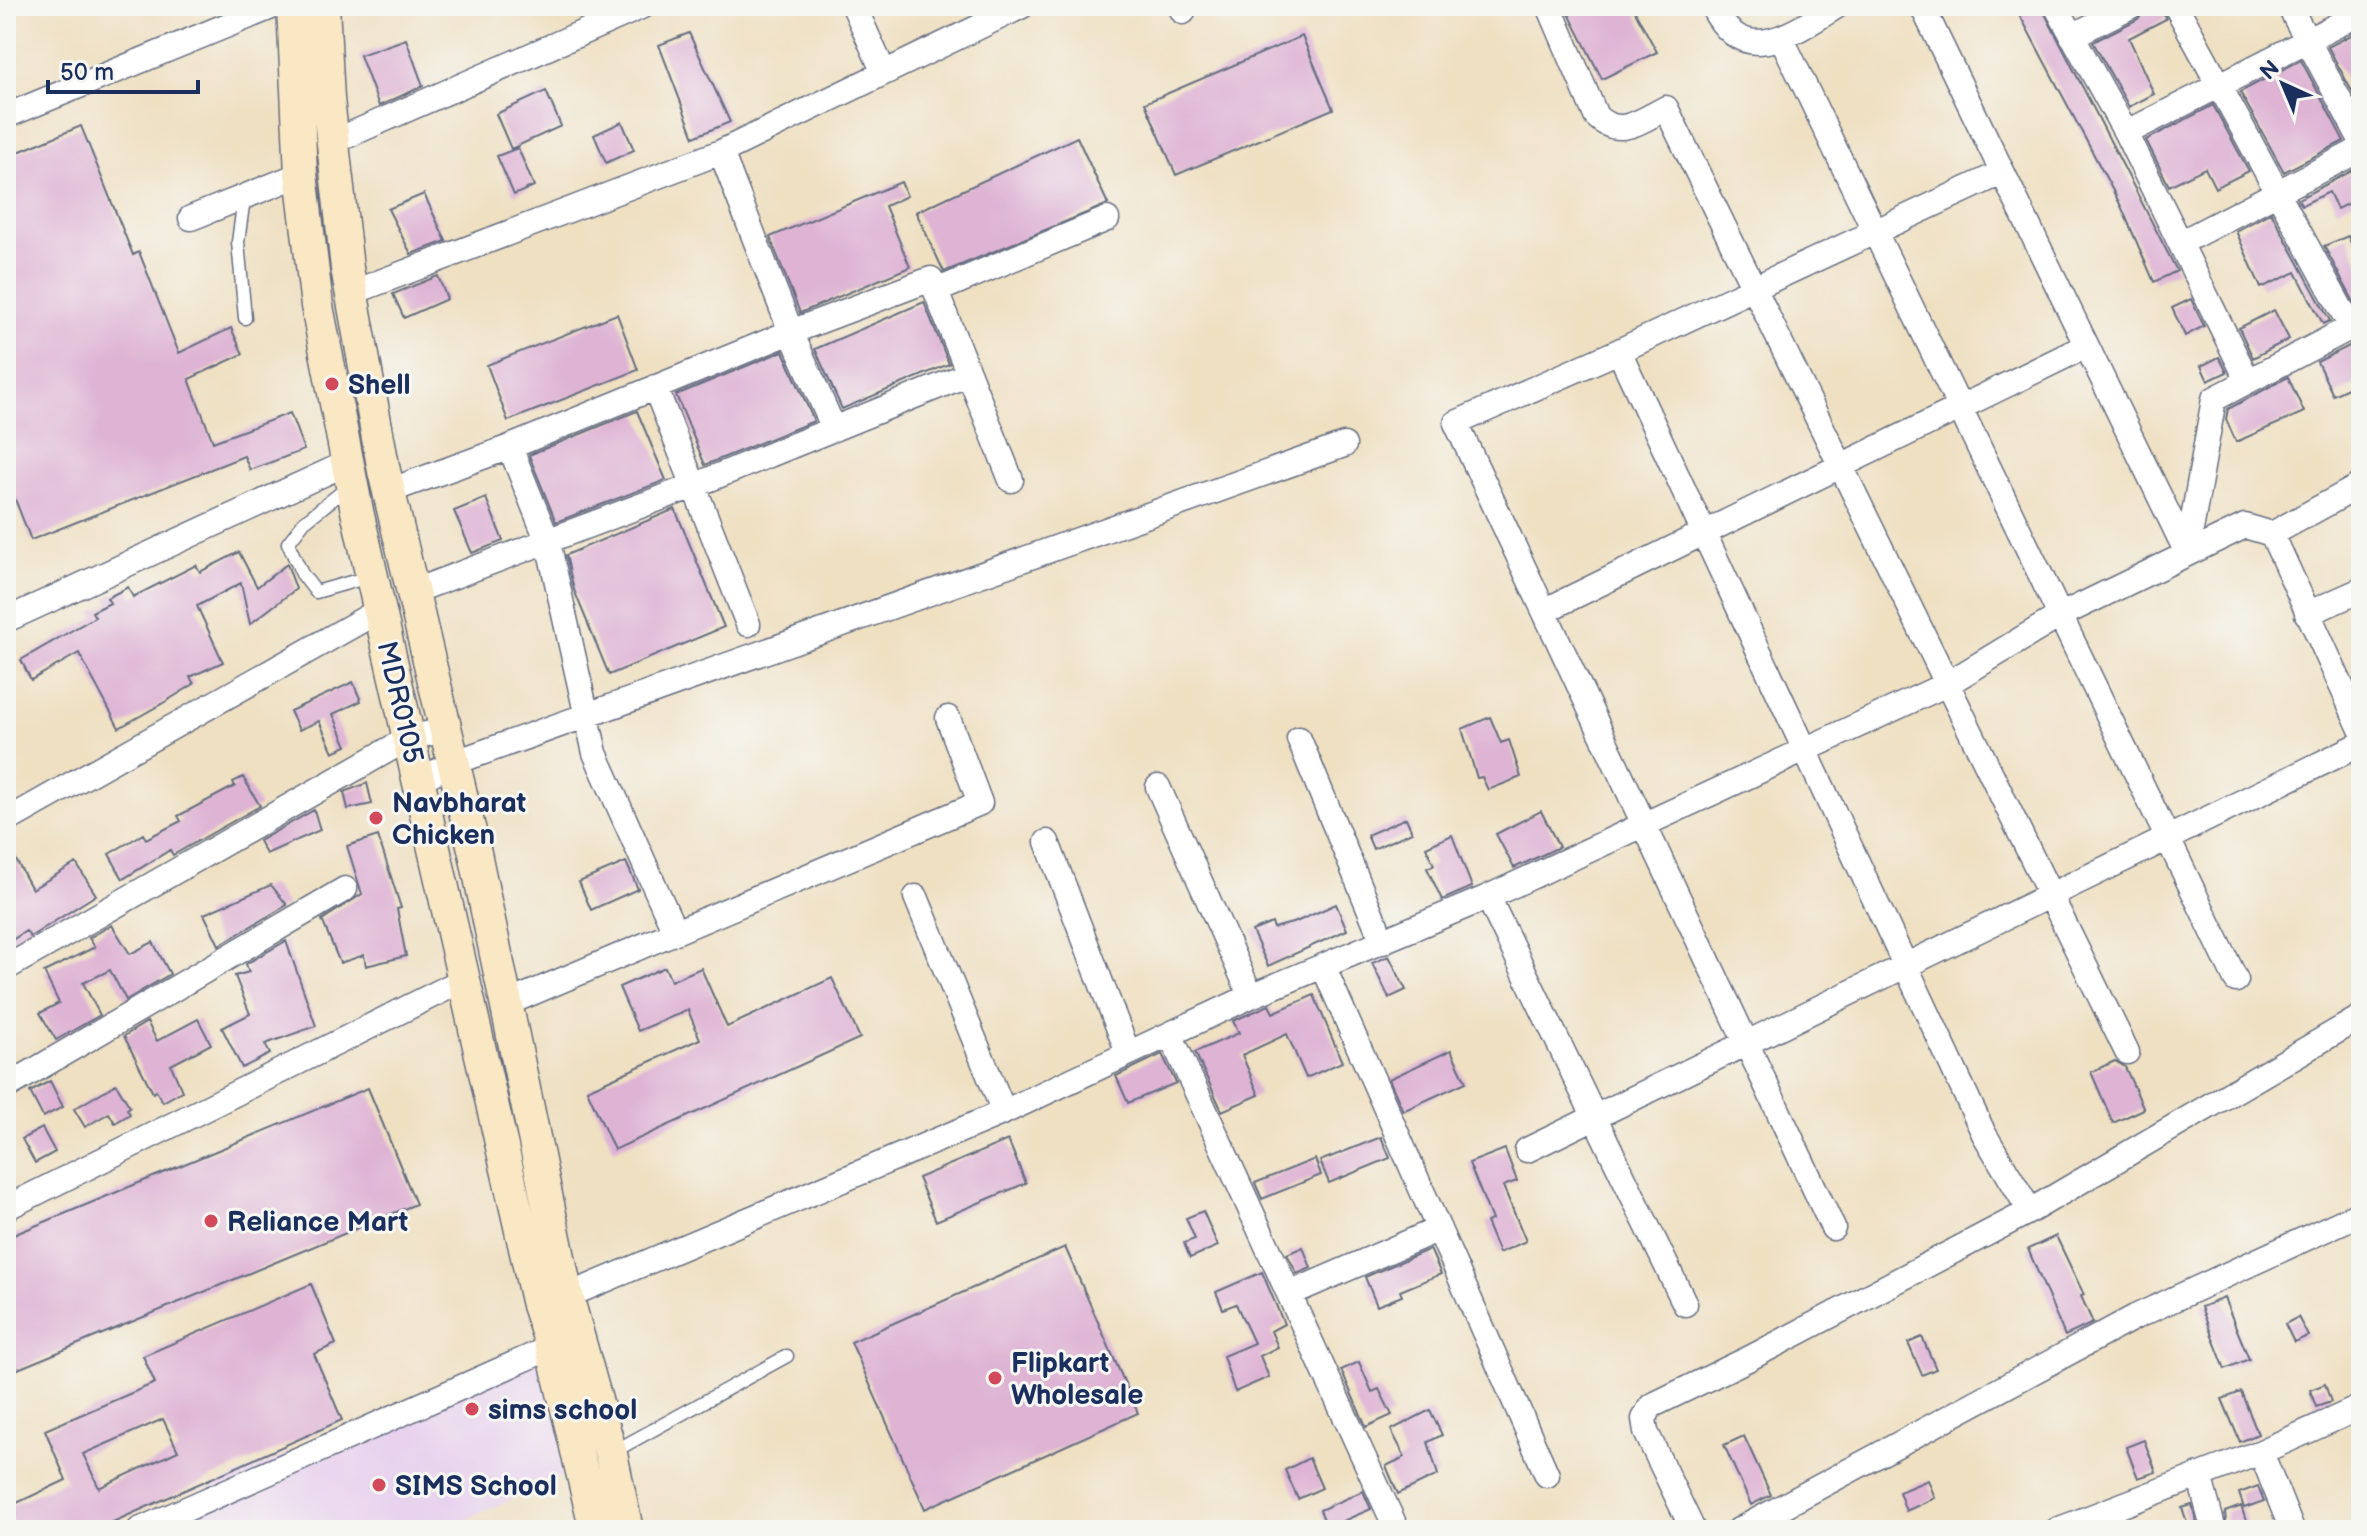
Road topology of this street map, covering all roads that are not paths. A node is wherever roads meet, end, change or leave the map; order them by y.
1 (274, 6) edge
2 (293, 6) edge
3 (323, 6) edge
4 (643, 6) edge
5 (854, 6) edge
6 (1022, 6) edge
7 (1549, 6) edge
8 (1712, 6) edge
9 (1837, 6) edge
10 (1922, 6) edge
11 (2056, 6) edge
12 (2131, 6) edge
13 (2176, 6) edge
14 (2289, 6) edge
15 (2361, 13) edge
16 (2072, 36) junction
17 (1782, 39) junction
18 (2307, 40) junction
19 (884, 73) junction
20 (2221, 85) junction
21 (6, 116) edge
22 (2126, 133) junction
23 (2361, 140) edge
24 (333, 142) junction
25 (2361, 149) edge
26 (721, 152) junction
27 (2001, 173) junction
28 (301, 174) junction
29 (2277, 190) junction
30 (244, 196) junction
31 (191, 218) dead end
32 (1107, 219) dead end
33 (1874, 231) junction
34 (2180, 243) junction
35 (1754, 288) junction
36 (936, 291) junction
37 (351, 293) junction
38 (245, 318) dead end
39 (2356, 324) edge
40 (791, 332) junction
41 (2086, 346) junction
42 (1619, 351) junction
43 (969, 374) junction
44 (2247, 379) junction
45 (655, 387) junction
46 (1960, 408) junction
47 (834, 429) junction
48 (1344, 445) dead end
49 (510, 447) junction
50 (1841, 466) junction
51 (349, 474) junction
52 (1011, 480) dead end
53 (2361, 485) edge
54 (693, 486) junction
55 (389, 491) junction
56 (1704, 533) junction
57 (2272, 534) junction
58 (548, 542) junction
59 (2187, 553) junction
60 (372, 576) junction
61 (2361, 590) edge
62 (412, 592) junction
63 (380, 610) junction
64 (1544, 611) junction
65 (2307, 614) junction
66 (2061, 615) junction
67 (6, 620) edge
68 (748, 624) dead end
69 (1947, 684) junction
70 (587, 717) junction
71 (948, 718) dead end
72 (2361, 729) edge
73 (444, 730) junction
74 (409, 738) junction
75 (1299, 739) dead end
76 (2361, 744) edge
77 (1805, 749) junction
78 (453, 763) junction
79 (419, 780) junction
80 (1158, 787) dead end
81 (6, 821) edge
82 (1645, 824) junction
83 (2168, 838) junction
84 (1047, 842) dead end
85 (345, 889) dead end
86 (2050, 895) junction
87 (916, 897) dead end
88 (1488, 897) junction
89 (675, 932) junction
90 (1383, 942) junction
91 (1905, 966) junction
92 (6, 968) edge
93 (1324, 968) junction
94 (463, 980) junction
95 (2236, 980) dead end
96 (1251, 996) junction
97 (508, 1003) junction
98 (2361, 1017) edge
99 (1170, 1034) junction
100 (1746, 1043) junction
101 (2127, 1052) dead end
102 (1128, 1053) junction
103 (6, 1087) edge
104 (1004, 1112) junction
105 (1593, 1117) junction
106 (1527, 1150) dead end
107 (6, 1208) edge
108 (2030, 1211) junction
109 (2361, 1213) edge
110 (1833, 1228) dead end
111 (1439, 1229) junction
112 (1289, 1294) junction
113 (567, 1296) junction
114 (1685, 1304) dead end
115 (552, 1347) junction
116 (787, 1356) dead end
117 (2361, 1407) edge
118 (2261, 1452) junction
119 (611, 1454) junction
120 (1547, 1475) dead end
121 (2199, 1475) junction
122 (139, 1530) edge
123 (596, 1530) edge
124 (627, 1530) edge
125 (1397, 1530) edge
126 (1693, 1530) edge
127 (1739, 1530) edge
128 (2057, 1530) edge
129 (2211, 1530) edge
130 (2292, 1530) edge

1 - 21 street
2 - 28 main road, MDR0105
3 - 24 main road, MDR0105
4 - 24 street
5 - 19 street
6 - 19 street
7 - 35 street
8 - 17 street
9 - 17 street
10 - 27 street
11 - 16 street
12 - 16 street
13 - 20 street
14 - 18 street
15 - 18 street
16 - 22 street
17 - 33 street
18 - 20 street
18 - 23 street
19 - 26 street
20 - 22 street
20 - 29 street
22 - 34 street
24 - 37 main road, MDR0105
25 - 29 street
26 - 37 street
26 - 40 street
27 - 33 street
27 - 41 street
28 - 30 street
28 - 51 main road, MDR0105
29 - 34 street
29 - 39 street
30 - 31 street
30 - 38 lane
32 - 36 street
33 - 35 street
33 - 46 street
34 - 44 street
35 - 42 street
35 - 50 street
36 - 40 street
36 - 43 street
37 - 55 main road, MDR0105
39 - 44 street
40 - 45 street
40 - 47 street
41 - 46 street
41 - 59 street
42 - 56 street
42 - 64 street
43 - 47 street
43 - 52 street
44 - 59 street
45 - 49 street
45 - 54 street
46 - 50 street
46 - 66 street
47 - 54 street
48 - 70 street
49 - 55 street
49 - 58 street
50 - 56 street
50 - 69 street
51 - 60 main road, MDR0105
51 - 60 lane
51 - 67 street
53 - 57 street
54 - 58 street
54 - 68 street
55 - 62 main road, MDR0105
56 - 64 street
56 - 77 street
57 - 59 street
57 - 65 street
58 - 62 street
58 - 70 street
59 - 66 street
60 - 63 main road, MDR0105
61 - 65 street
62 - 73 main road, MDR0105
63 - 74 main road, MDR0105
63 - 81 street
64 - 82 street
65 - 72 street
66 - 69 street
66 - 83 street
69 - 77 street
69 - 86 street
70 - 78 street
70 - 89 street
71 - 89 street
73 - 74 street
73 - 78 main road, MDR0105
74 - 79 main road, MDR0105
74 - 92 street
75 - 90 street
76 - 83 street
77 - 82 street
77 - 91 street
78 - 79 street
78 - 97 main road, MDR0105
79 - 94 main road, MDR0105
80 - 96 street
82 - 88 street
82 - 100 street
83 - 86 street
83 - 95 street
84 - 102 street
85 - 103 street
86 - 91 street
86 - 101 street
87 - 104 street
88 - 90 street
88 - 105 street
89 - 97 street
90 - 93 street
91 - 100 street
91 - 108 street
93 - 96 street
93 - 111 street
94 - 107 street
94 - 115 main road, MDR0105
96 - 99 street
97 - 113 main road, MDR0105
98 - 108 street
99 - 102 street
99 - 112 street
100 - 105 street
100 - 110 street
102 - 104 street
104 - 113 street
105 - 106 street
105 - 114 street
108 - 126 street
109 - 127 street
111 - 112 street
111 - 120 street
112 - 125 street
113 - 119 main road, MDR0105
115 - 122 street
115 - 123 main road, MDR0105
116 - 119 lane
117 - 118 street
118 - 121 street
118 - 130 street
119 - 124 main road, MDR0105
121 - 128 street
121 - 129 street

